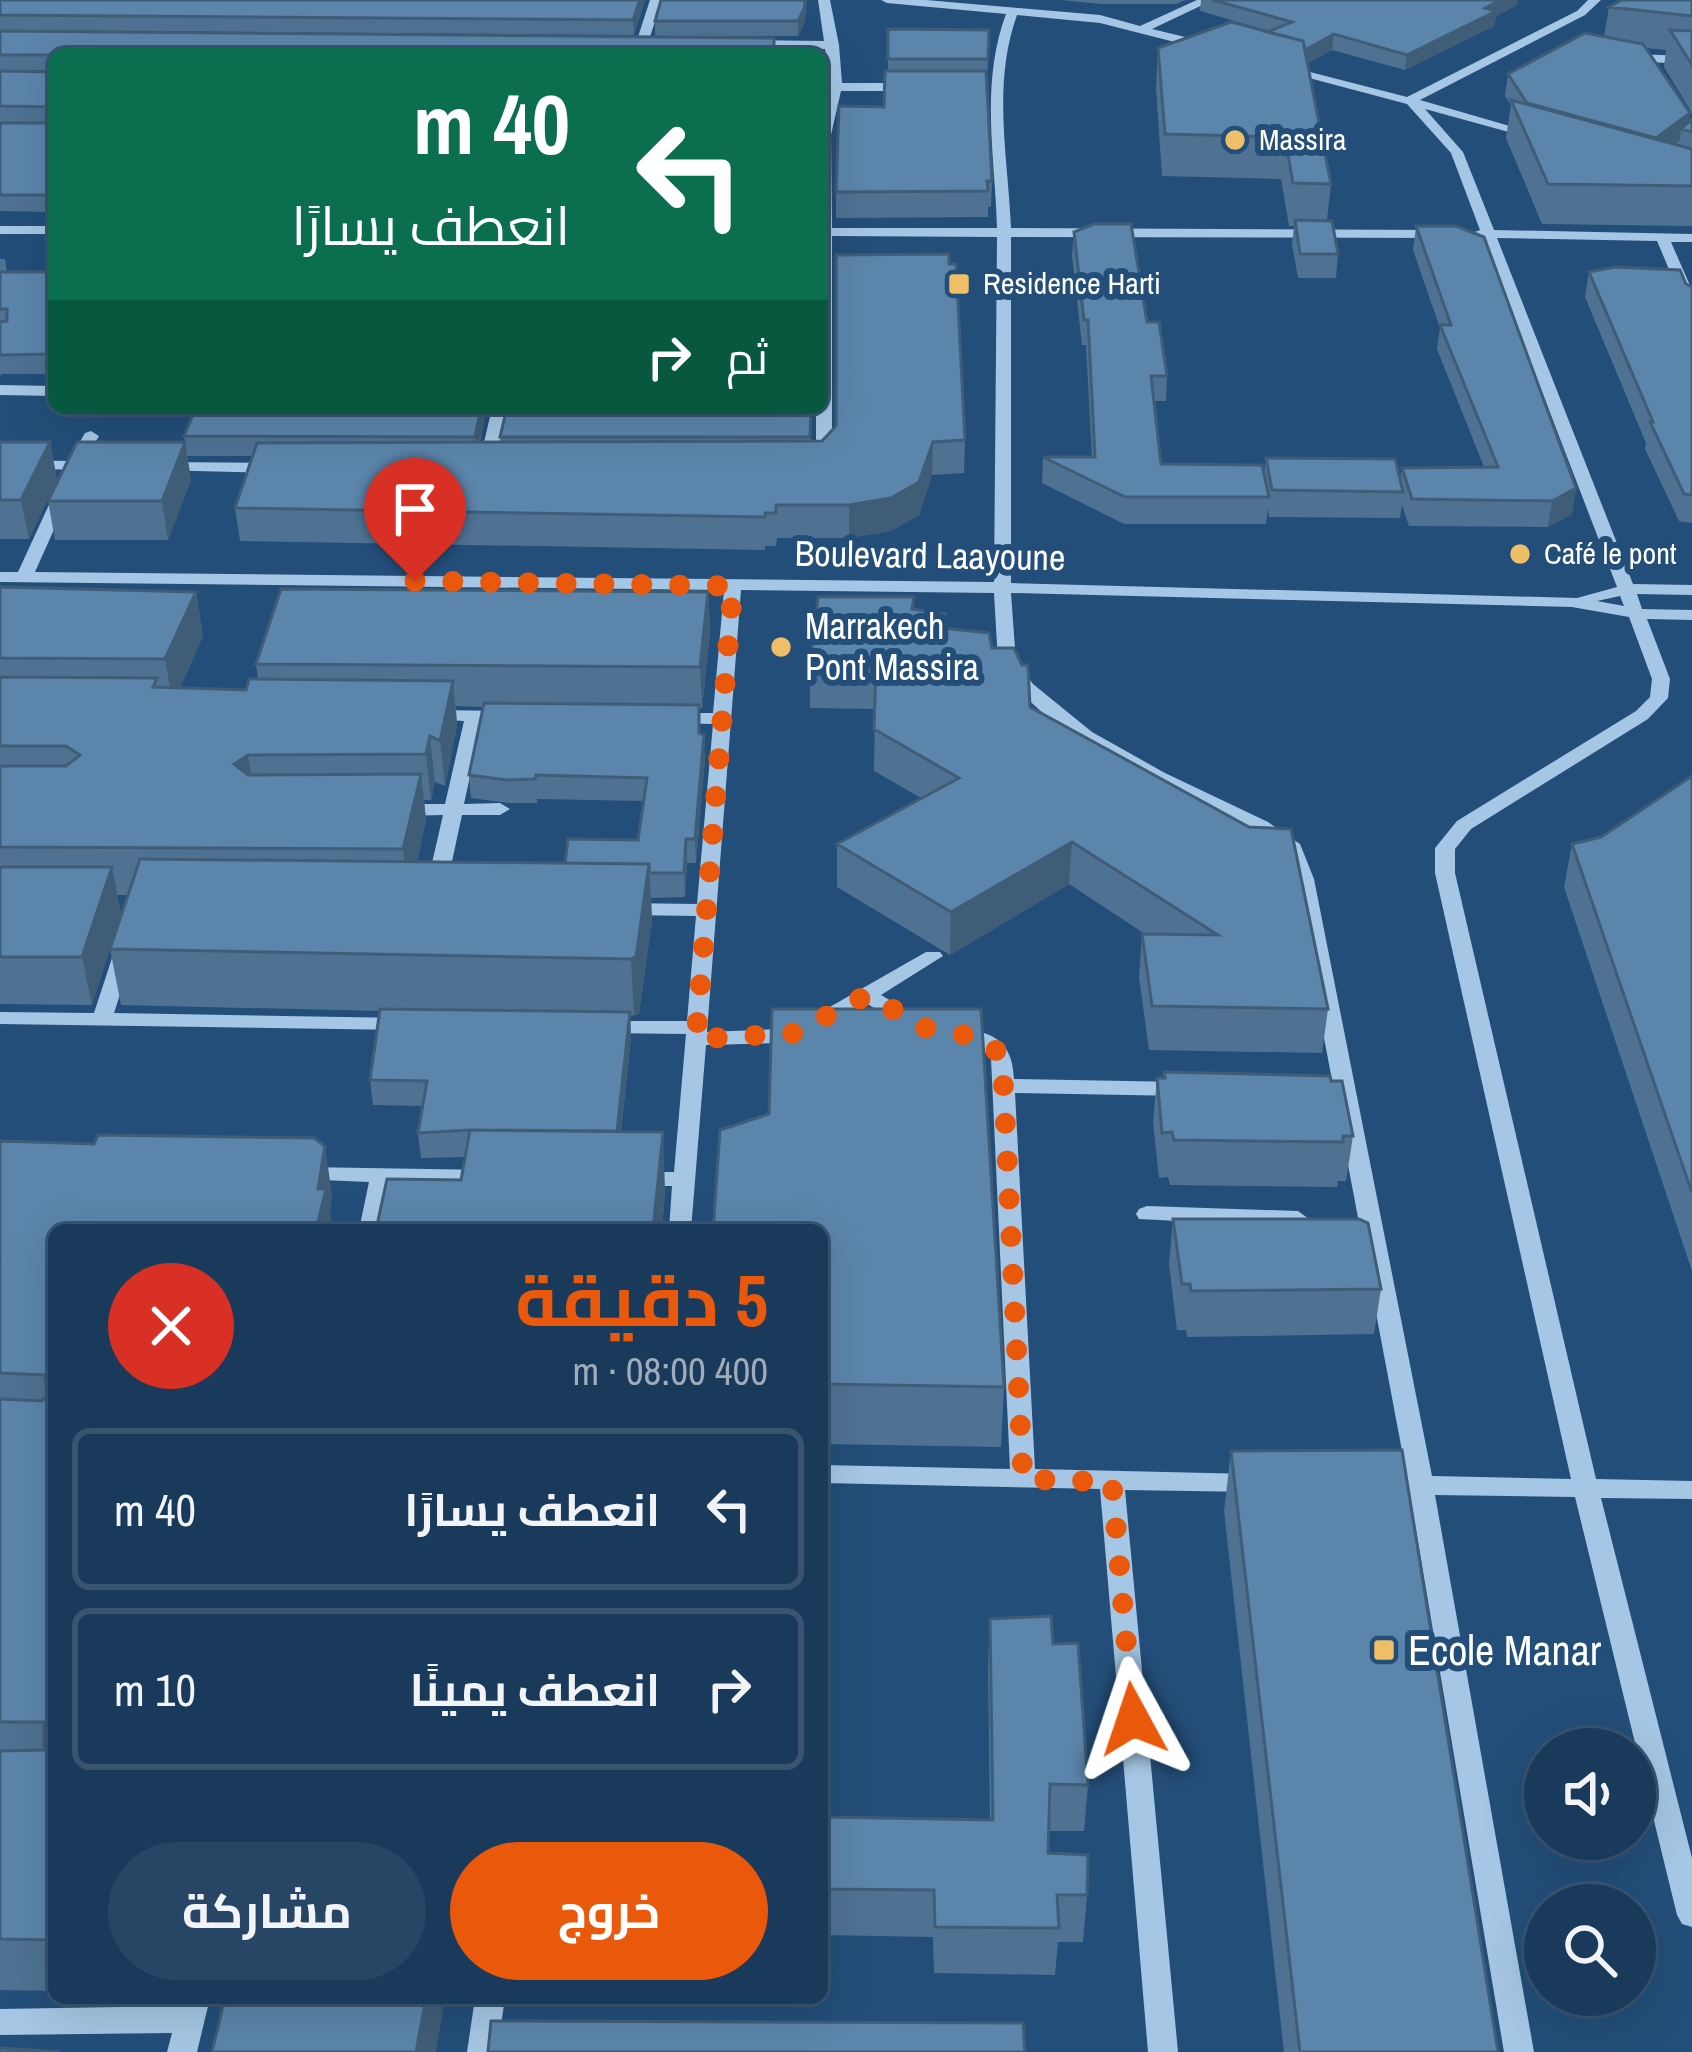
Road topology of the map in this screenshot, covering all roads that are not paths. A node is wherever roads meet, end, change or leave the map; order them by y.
1 (656, 0) edge
2 (824, 0) edge
3 (887, 0) edge
4 (1207, 0) edge
5 (1594, 0) edge
6 (303, 2) edge
7 (281, 3) edge
8 (324, 3) edge
9 (1012, 11) junction
10 (1142, 29) junction
11 (1540, 35) junction
12 (261, 40) edge
13 (285, 40) junction
14 (309, 40) edge
15 (1560, 41) edge
16 (619, 43) edge
17 (643, 43) junction
18 (666, 43) edge
19 (738, 44) edge
20 (833, 45) junction
21 (280, 48) edge
22 (1601, 52) edge
23 (1231, 53) edge
24 (1689, 58) edge
25 (1647, 59) junction
26 (1276, 65) edge
27 (1658, 77) edge
28 (829, 87) edge
29 (928, 87) edge
30 (974, 87) edge
31 (997, 87) junction
32 (1410, 100) junction
33 (1545, 138) edge
34 (0, 230) edge
35 (48, 230) edge
36 (828, 232) edge
37 (1004, 232) junction
38 (1490, 234) junction
39 (1662, 236) junction
40 (1692, 238) edge
41 (1692, 307) edge
42 (0, 390) edge
43 (48, 391) edge
44 (499, 414) edge
45 (824, 414) edge
46 (91, 436) edge
47 (0, 465) edge
48 (75, 466) junction
49 (118, 467) edge
50 (140, 467) edge
51 (803, 468) edge
52 (298, 469) edge
53 (462, 469) edge
54 (486, 469) junction
55 (508, 469) edge
56 (0, 577) edge
57 (25, 577) junction
58 (733, 586) junction
59 (1003, 587) junction
60 (1630, 589) junction
61 (1692, 590) edge
62 (1572, 602) junction
63 (1638, 614) junction
64 (1692, 615) edge
65 (409, 715) edge
66 (474, 715) junction
67 (541, 716) edge
68 (652, 718) edge
69 (719, 719) junction
70 (500, 809) dead end
71 (386, 810) edge
72 (451, 810) junction
73 (456, 907) edge
74 (593, 908) edge
75 (707, 910) junction
76 (133, 923) edge
77 (933, 956) dead end
78 (867, 995) junction
79 (0, 1018) edge
80 (102, 1019) junction
81 (436, 1024) edge
82 (578, 1027) edge
83 (696, 1034) junction
84 (1004, 1087) junction
85 (1196, 1089) edge
86 (288, 1174) edge
87 (382, 1176) junction
88 (520, 1177) edge
89 (613, 1178) edge
90 (682, 1179) junction
91 (1147, 1214) dead end
92 (1348, 1221) junction
93 (371, 1224) edge
94 (680, 1224) edge
95 (828, 1474) edge
96 (1023, 1479) junction
97 (1112, 1482) junction
98 (1278, 1484) edge
99 (1373, 1485) edge
100 (1421, 1485) junction
101 (1586, 1490) junction
102 (1692, 1490) edge
103 (1679, 1808) edge
104 (1692, 1915) edge
105 (193, 2008) edge
106 (0, 2022) edge
107 (182, 2052) edge
108 (1163, 2052) edge
109 (1519, 2052) edge

1 - 17 street
2 - 20 street
3 - 9 street
4 - 10 street
5 - 11 street
6 - 7 street
6 - 8 street
6 - 13 street
9 - 10 street
9 - 31 street
10 - 23 street
11 - 15 street
11 - 32 street
12 - 13 street
13 - 14 street
13 - 21 street
16 - 17 street
17 - 18 street
19 - 20 street
20 - 28 street
22 - 25 street
24 - 25 street
25 - 27 street
26 - 32 street
28 - 29 street
30 - 31 street
31 - 37 street
32 - 33 street
32 - 38 street
34 - 35 street
36 - 37 street
37 - 38 street
37 - 59 street
38 - 39 street
38 - 60 street
39 - 40 street
39 - 41 street
42 - 43 street
44 - 54 street
45 - 51 street
46 - 48 street
47 - 48 street
48 - 49 street
48 - 57 street
50 - 52 street
53 - 54 street
54 - 55 street
56 - 57 street, Boulevard Laayoune
57 - 58 street, Boulevard Laayoune
58 - 59 street, Boulevard Laayoune
58 - 69 street
59 - 62 street, Boulevard Laayoune
59 - 92 street
60 - 61 street, Boulevard Laayoune
60 - 62 street, Boulevard Laayoune
60 - 63 street
62 - 63 street, Boulevard Laayoune
63 - 64 street, Boulevard Laayoune
63 - 101 street
65 - 66 street
66 - 67 street
66 - 72 street
68 - 69 street
69 - 75 street
70 - 72 street
71 - 72 street
72 - 73 street
74 - 75 street
75 - 83 street
76 - 80 street
77 - 78 street
78 - 83 street
78 - 84 street
79 - 80 street
80 - 81 street
82 - 83 street
83 - 90 street
84 - 85 street
84 - 96 street
86 - 87 street
87 - 88 street
87 - 93 street
89 - 90 street
90 - 94 street
91 - 92 street
92 - 100 street
95 - 96 street
96 - 97 street
97 - 98 street
97 - 108 street
99 - 100 street
100 - 101 street
100 - 109 street
101 - 102 street
101 - 103 street
103 - 104 street
105 - 106 street
105 - 107 street

